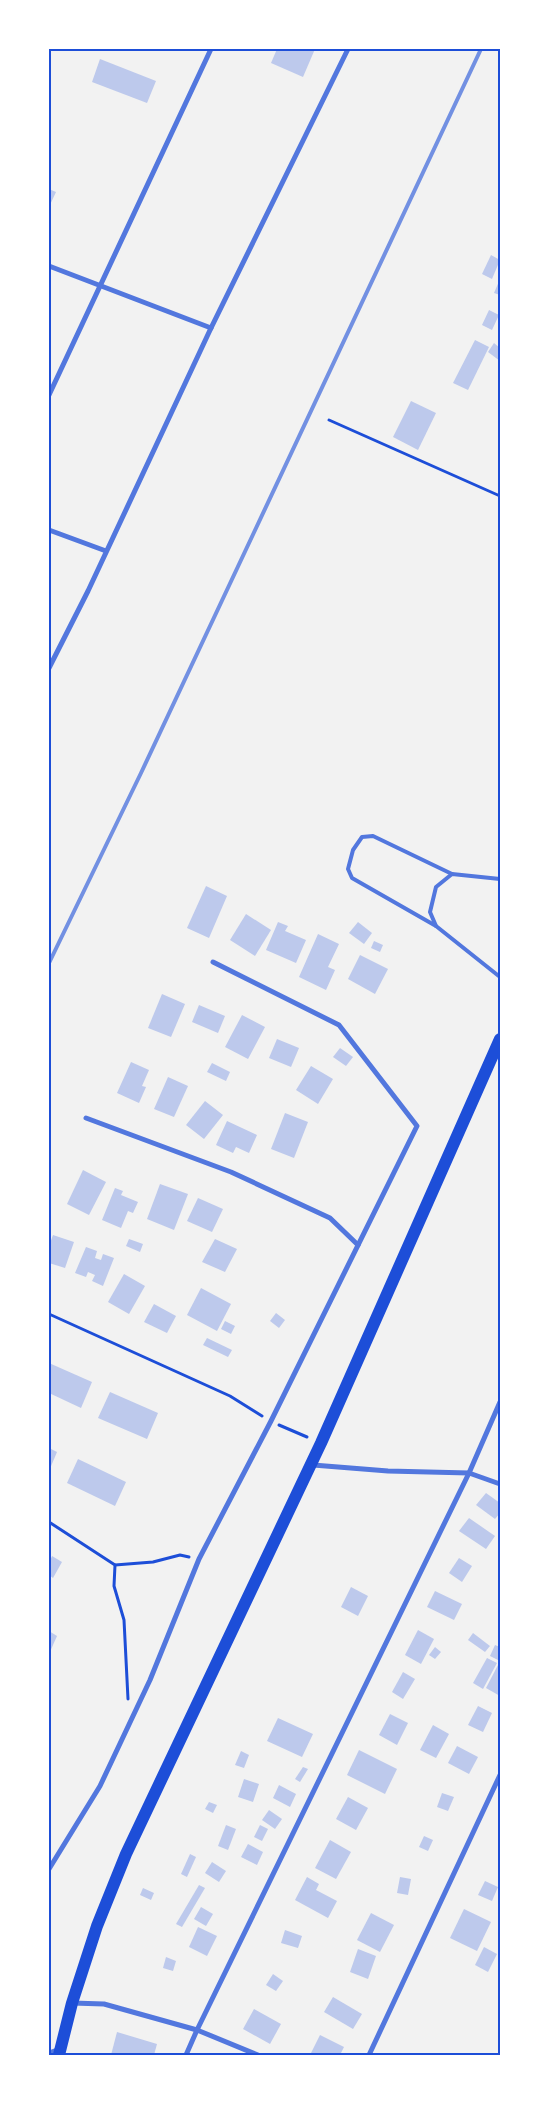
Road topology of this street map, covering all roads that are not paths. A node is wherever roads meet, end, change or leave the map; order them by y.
1 (211, 49) edge
2 (348, 49) edge
3 (49, 266) edge
4 (100, 284) junction
5 (211, 328) junction
6 (49, 395) edge
7 (49, 530) edge
8 (106, 551) junction
9 (49, 668) edge
10 (452, 874) junction
11 (500, 880) edge
12 (436, 926) junction
13 (214, 962) dead end
14 (500, 977) edge
15 (500, 1039) edge
16 (86, 1118) dead end
17 (358, 1245) junction
18 (500, 1402) edge
19 (311, 1464) junction
20 (469, 1473) junction
21 (500, 1484) edge
22 (500, 1775) edge
23 (49, 1869) edge
24 (72, 2003) junction
25 (198, 2030) junction
26 (56, 2052) edge
27 (186, 2055) edge
28 (258, 2055) edge
29 (369, 2055) edge

1 - 4 street
2 - 5 street
3 - 4 street
4 - 5 street
4 - 6 street
5 - 8 street
7 - 8 street
8 - 9 street
10 - 11 lane
10 - 12 lane
10 - 12 lane
12 - 14 lane
13 - 17 street
15 - 19 highway
16 - 17 street
17 - 23 street
18 - 20 street
19 - 20 street
19 - 24 highway
20 - 21 street
20 - 25 street
22 - 29 street
24 - 25 street
24 - 26 highway
25 - 27 street
25 - 28 street

